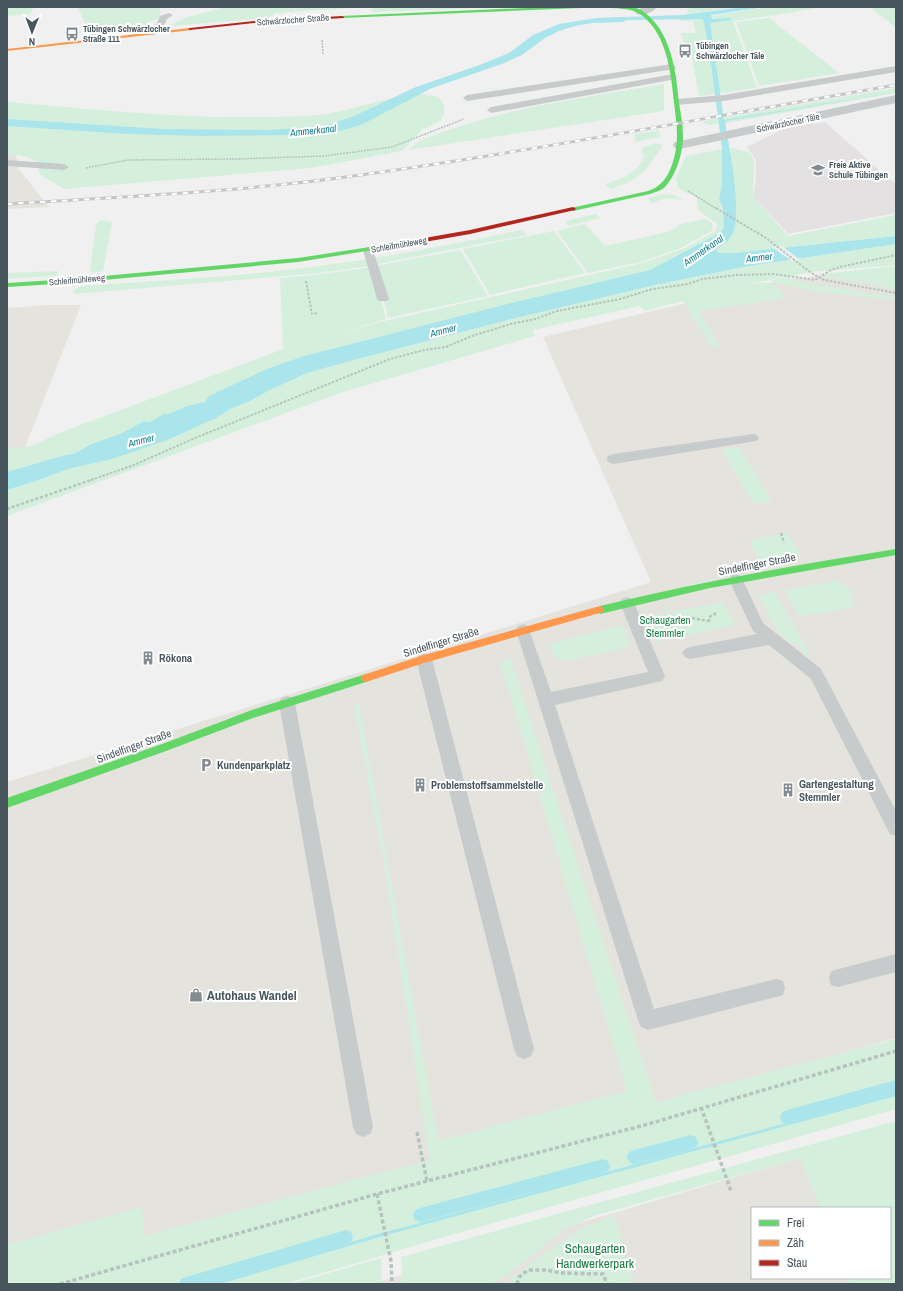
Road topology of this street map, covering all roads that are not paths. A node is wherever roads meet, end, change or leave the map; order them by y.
1 (581, 7) edge
2 (613, 7) edge
3 (648, 9) edge
4 (169, 15) dead end
5 (150, 33) junction
6 (7, 50) edge
7 (672, 67) junction
8 (896, 69) edge
9 (674, 77) junction
10 (468, 98) dead end
11 (896, 99) edge
12 (677, 102) junction
13 (491, 110) road end
14 (680, 145) junction
15 (7, 163) edge
16 (64, 167) dead end
17 (368, 250) junction
18 (7, 285) edge
19 (384, 299) dead end
20 (753, 438) dead end
21 (613, 459) dead end
22 (896, 552) edge
23 (736, 580) junction
24 (627, 603) junction
25 (524, 630) junction
26 (771, 638) junction
27 (690, 652) dead end
28 (424, 659) junction
29 (546, 700) junction
30 (287, 702) junction
31 (7, 803) edge
32 (896, 828) edge
33 (896, 963) edge
34 (838, 978) dead end
35 (776, 988) dead end
36 (524, 1049) dead end
37 (363, 1127) dead end

1 - 5 street, Schwärzlocher Straße
2 - 3 street
3 - 7 street
4 - 5 lane
5 - 6 street, Schwärzlocher Straße
7 - 9 street
7 - 10 lane
8 - 12 lane
9 - 12 street
9 - 13 lane
11 - 14 street, Schwärzlocher Täle
12 - 14 street
14 - 17 street, Schleifmühleweg
15 - 16 lane
17 - 18 street, Schleifmühleweg
17 - 19 lane
20 - 21 lane
22 - 23 street, Sindelfinger Straße
23 - 24 street, Sindelfinger Straße
23 - 26 lane
24 - 25 street, Sindelfinger Straße
24 - 29 lane
25 - 28 street, Sindelfinger Straße
25 - 29 lane
26 - 27 lane
26 - 32 lane
28 - 30 street, Sindelfinger Straße
28 - 36 lane
29 - 35 lane
30 - 31 street, Sindelfinger Straße
30 - 37 lane
33 - 34 lane

